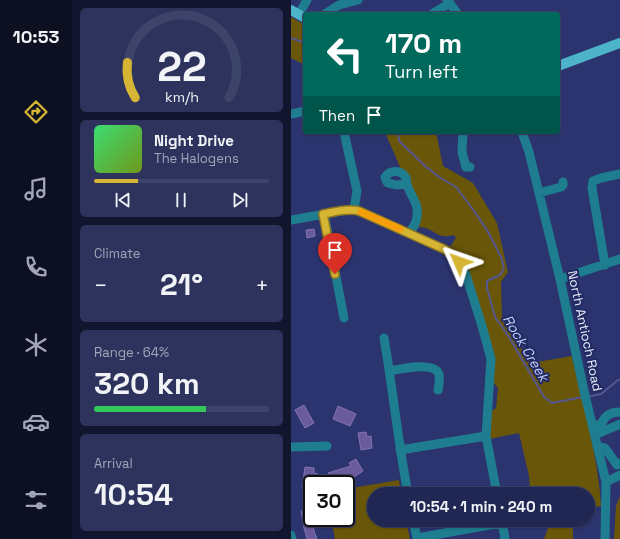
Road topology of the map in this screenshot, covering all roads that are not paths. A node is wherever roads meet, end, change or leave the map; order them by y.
1 (307, 0) edge
2 (358, 0) edge
3 (449, 2) edge
4 (336, 3) edge
5 (327, 12) edge
6 (435, 12) edge
7 (456, 12) edge
8 (298, 14) edge
9 (620, 43) edge
10 (560, 65) edge
11 (303, 111) edge
12 (291, 114) edge
13 (344, 134) edge
14 (463, 134) edge
15 (523, 134) edge
16 (470, 168) dead end
17 (620, 174) edge
18 (563, 182) dead end
19 (407, 184) dead end
20 (539, 193) junction
21 (354, 210) junction
22 (323, 214) junction
23 (291, 220) edge
24 (409, 233) junction
25 (620, 259) edge
26 (605, 265) junction
27 (560, 278) junction
28 (344, 318) dead end
29 (384, 338) dead end
30 (389, 371) junction
31 (437, 390) dead end
32 (620, 412) edge
33 (620, 424) edge
34 (594, 431) junction
35 (485, 436) junction
36 (327, 446) dead end
37 (597, 446) junction
38 (291, 448) edge
39 (400, 450) junction
40 (620, 463) edge
41 (620, 475) edge
42 (606, 482) junction
43 (407, 487) edge
44 (496, 487) edge
45 (415, 527) edge
46 (472, 527) edge
47 (503, 527) edge
48 (291, 535) edge
49 (417, 538) edge
50 (292, 539) edge
51 (505, 539) edge
52 (605, 539) edge

1 - 8 street
2 - 4 street
3 - 6 street
3 - 7 street
4 - 5 street
9 - 10 main road
11 - 12 street
13 - 21 street
14 - 16 street
15 - 20 street, North Antioch Road
17 - 26 street
18 - 20 street
19 - 24 street
20 - 27 street, North Antioch Road
21 - 22 street
21 - 24 street
22 - 23 street
22 - 28 street
24 - 35 street
25 - 26 street
26 - 27 street
27 - 34 street, North Antioch Road
29 - 30 street
30 - 31 street
30 - 39 street
32 - 34 street
33 - 34 street
34 - 37 street, North Antioch Road
35 - 39 street
35 - 44 street
36 - 38 street
37 - 40 street
37 - 42 street, North Antioch Road
39 - 43 street
41 - 42 street
42 - 52 street, North Antioch Road
45 - 49 street
46 - 49 street
47 - 51 street
48 - 50 street

